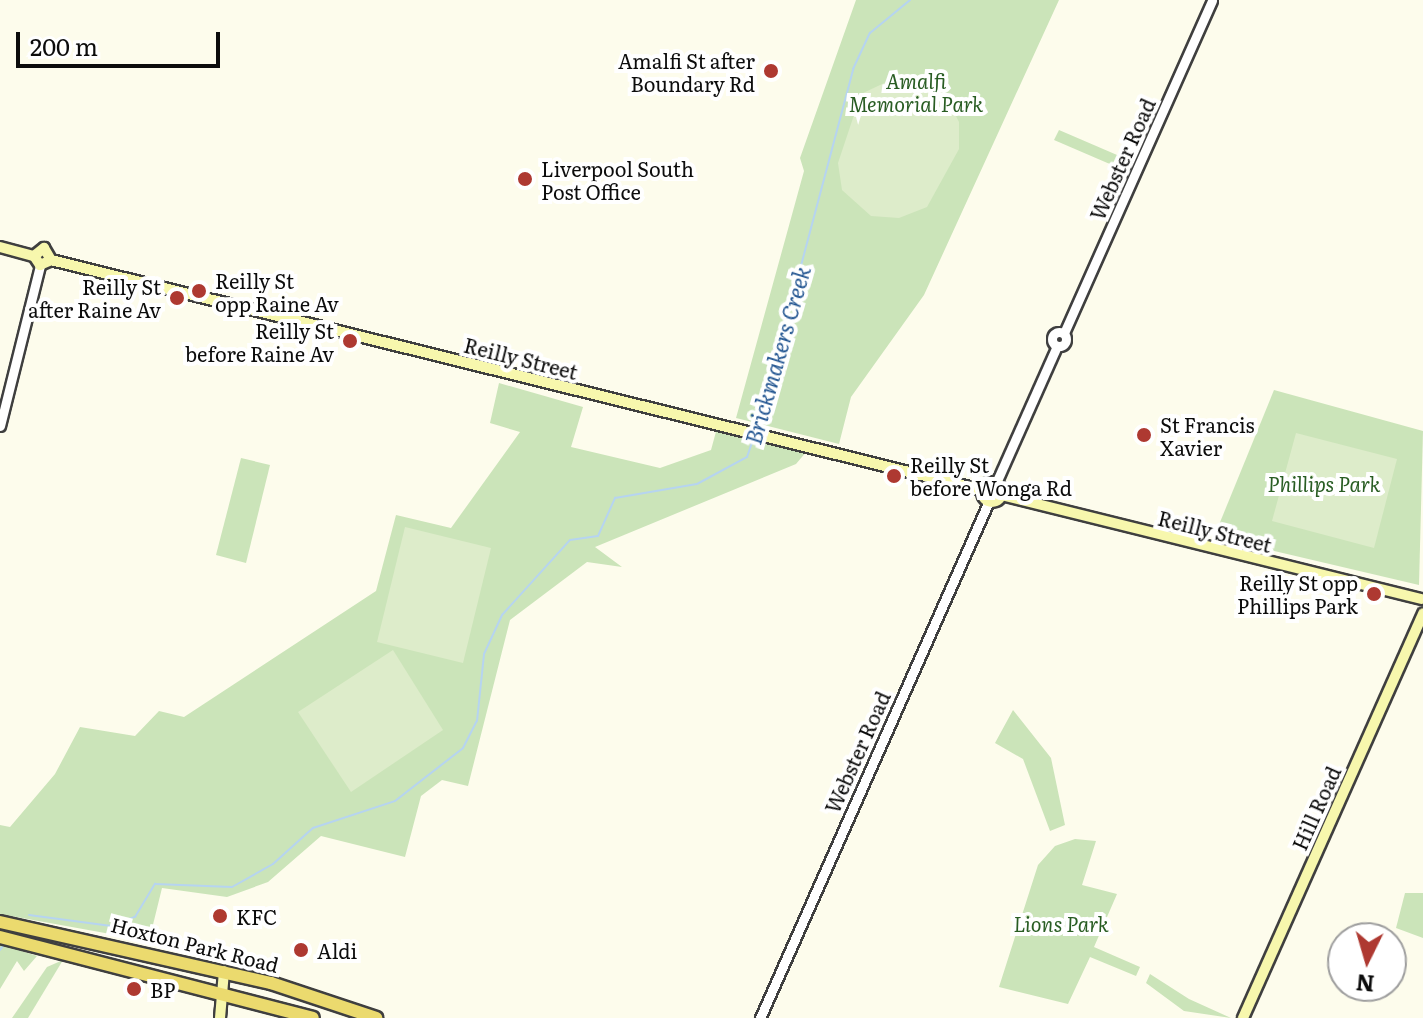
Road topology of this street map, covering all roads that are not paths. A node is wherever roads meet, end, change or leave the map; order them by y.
1 (1212, 0) edge
2 (0, 247) edge
3 (37, 260) junction
4 (51, 260) junction
5 (0, 426) edge
6 (996, 483) junction
7 (982, 490) junction
8 (1001, 495) junction
9 (989, 501) junction
10 (1422, 600) edge
11 (1423, 613) edge
12 (0, 922) edge
13 (0, 937) edge
14 (224, 971) junction
15 (221, 992) junction
16 (220, 1018) edge
17 (313, 1018) edge
18 (376, 1018) edge
19 (760, 1018) edge
20 (1243, 1018) edge

1 - 6 street, Webster Road
2 - 3 main road
3 - 4 main road
3 - 4 main road, Reilly Street
3 - 5 street
4 - 7 main road, Reilly Street
6 - 7 main road
6 - 8 main road
7 - 9 main road
8 - 9 main road
8 - 10 main road, Reilly Street
9 - 19 street, Webster Road
11 - 20 main road, Hill Road
12 - 14 main road, Hoxton Park Road
13 - 15 main road, Hoxton Park Road
14 - 15 main road
14 - 18 main road, Hoxton Park Road
15 - 16 main road
15 - 17 main road, Hoxton Park Road

